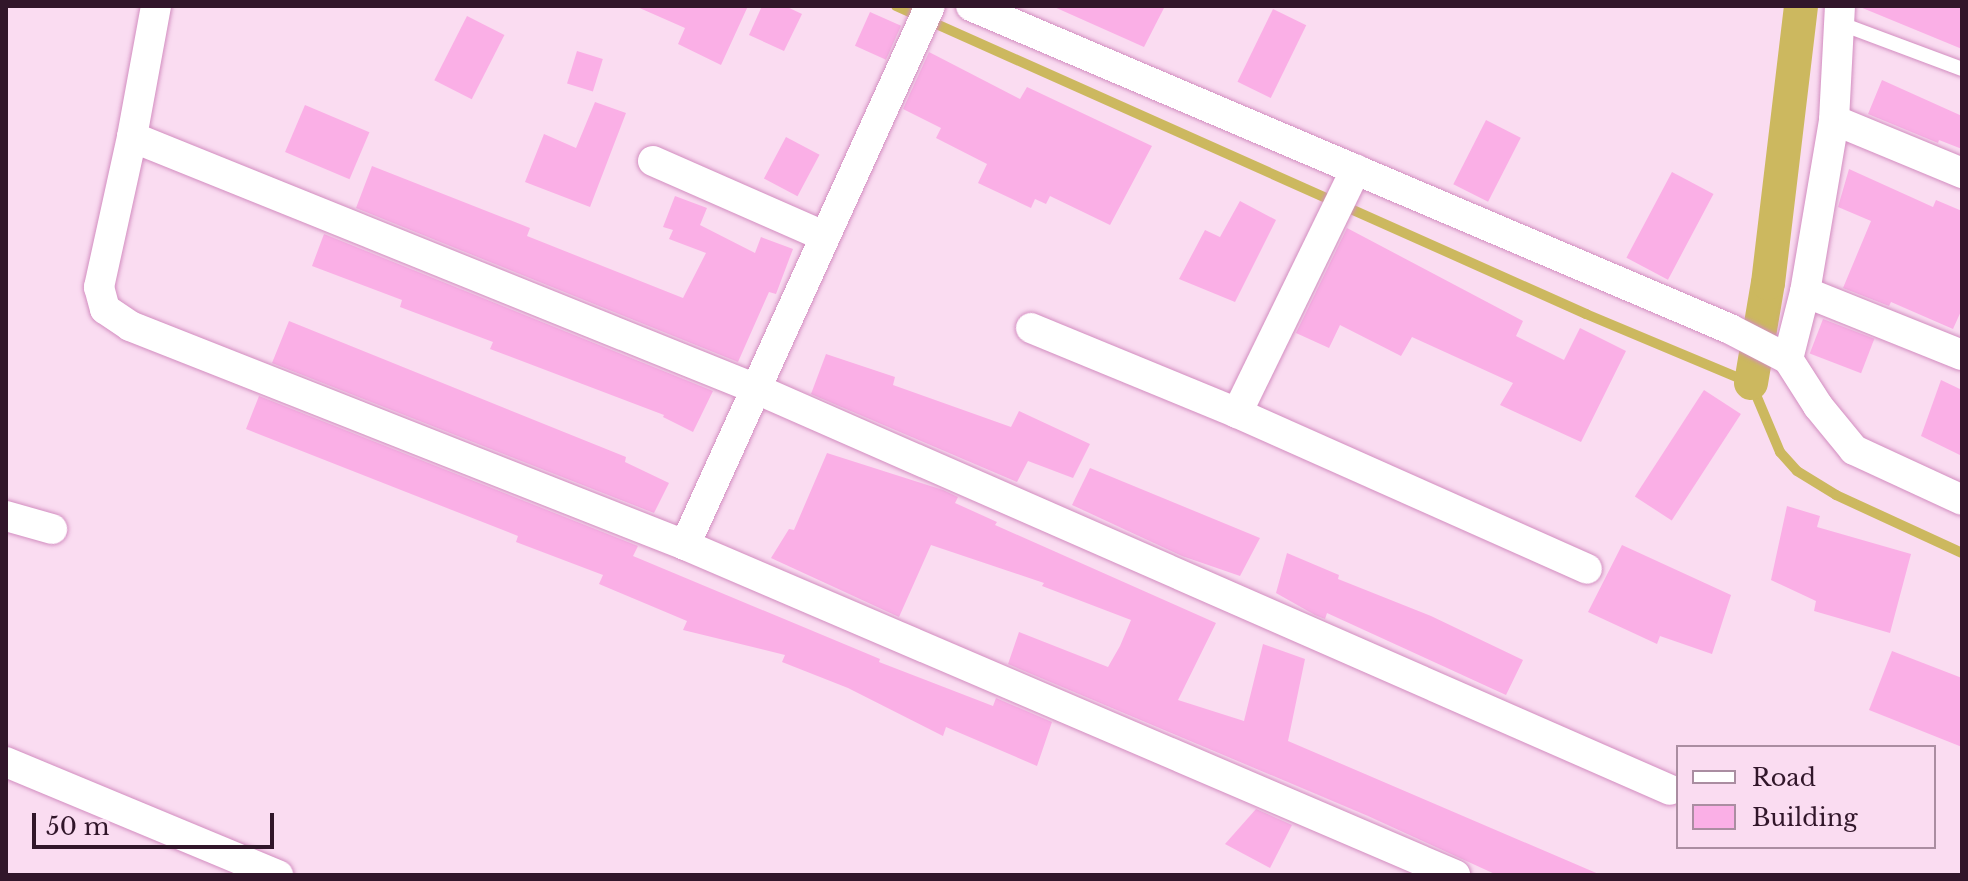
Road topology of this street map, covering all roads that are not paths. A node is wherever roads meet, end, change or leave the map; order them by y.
1 (156, 6) edge
2 (971, 6) edge
3 (1840, 14) edge
4 (926, 15) edge
5 (1962, 69) edge
6 (1834, 120) junction
7 (132, 137) junction
8 (653, 161) dead end
9 (1962, 173) edge
10 (1347, 185) junction
11 (824, 236) junction
12 (1805, 292) junction
13 (1031, 328) dead end
14 (1777, 354) junction
15 (1962, 355) edge
16 (754, 388) junction
17 (1237, 413) junction
18 (1962, 500) edge
19 (6, 516) edge
20 (52, 529) dead end
21 (685, 545) junction
22 (1587, 569) dead end
23 (6, 762) edge
24 (1670, 790) dead end
25 (278, 875) edge
26 (1455, 875) edge

1 - 7 street
2 - 10 street
3 - 5 lane
3 - 6 street
4 - 11 street
6 - 9 street
6 - 12 street
7 - 16 street
7 - 21 street
8 - 11 street
10 - 14 street
10 - 17 street
11 - 16 street
12 - 14 street
12 - 15 street
13 - 17 street
14 - 18 street
16 - 21 street
16 - 24 street
17 - 22 street
19 - 20 street
21 - 26 street
23 - 25 street

